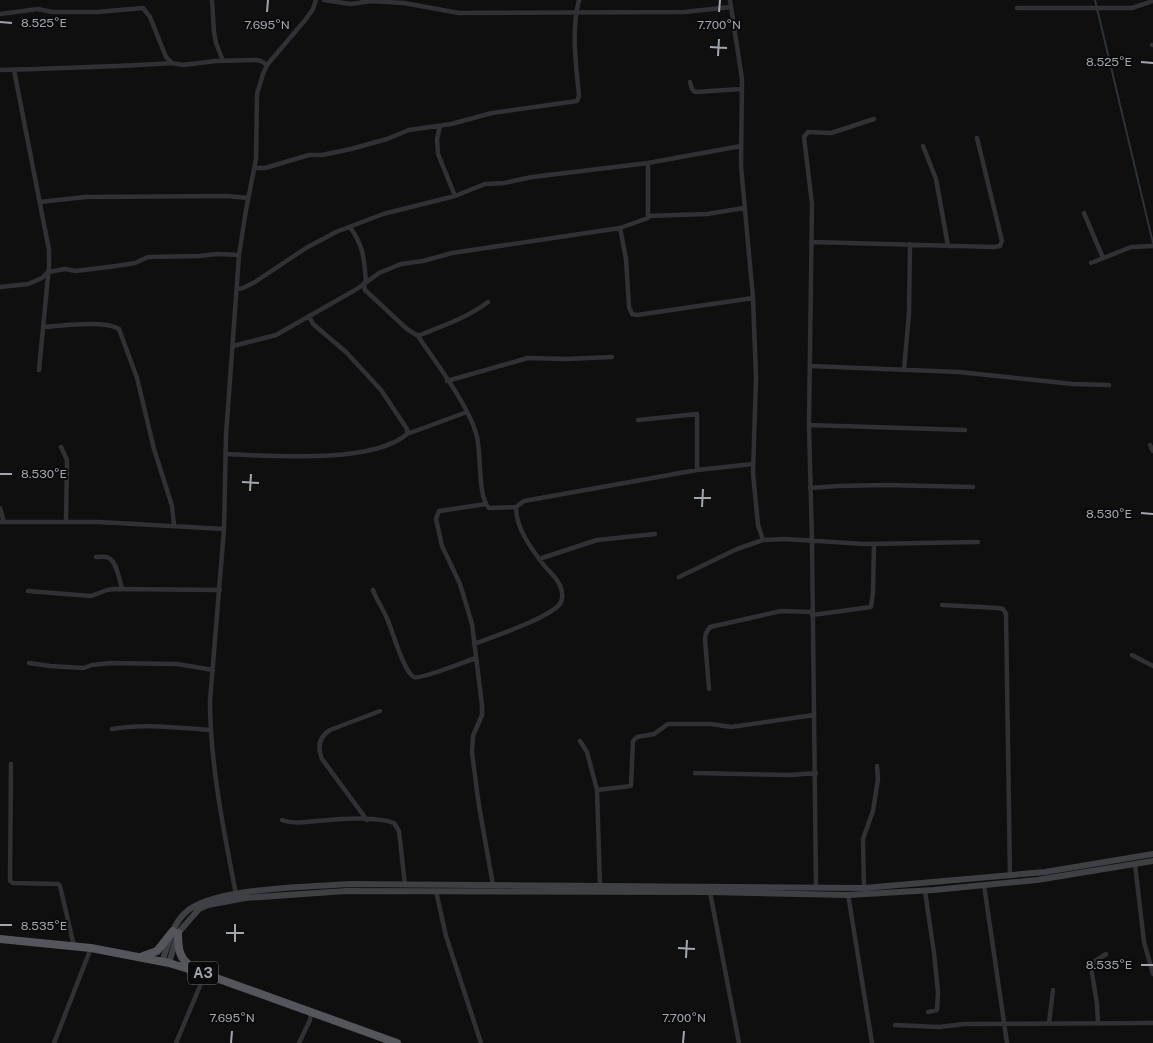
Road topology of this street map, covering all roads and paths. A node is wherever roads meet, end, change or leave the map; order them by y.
1 (212, 0) edge
2 (316, 0) edge
3 (324, 0) edge
4 (580, 0) edge
5 (730, 0) edge
6 (1153, 1) edge
7 (731, 8) junction
8 (1016, 8) dead end
9 (576, 12) junction
10 (0, 14) edge
11 (223, 60) junction
12 (172, 63) junction
13 (267, 65) junction
14 (0, 70) edge
15 (14, 70) junction
16 (690, 82) dead end
17 (742, 89) junction
18 (874, 120) dead end
19 (440, 126) junction
20 (977, 138) dead end
21 (741, 146) junction
22 (923, 146) dead end
23 (648, 163) junction
24 (254, 168) junction
25 (456, 196) junction
26 (248, 198) junction
27 (40, 202) junction
28 (744, 208) junction
29 (1084, 214) dead end
30 (648, 216) junction
31 (350, 227) junction
32 (620, 228) junction
33 (812, 242) junction
34 (910, 244) junction
35 (948, 246) junction
36 (1153, 246) edge
37 (239, 254) junction
38 (1103, 258) junction
39 (1091, 263) dead end
40 (48, 272) junction
41 (365, 282) junction
42 (0, 287) edge
43 (237, 289) junction
44 (753, 298) junction
45 (488, 302) dead end
46 (309, 316) junction
47 (43, 327) junction
48 (418, 336) junction
49 (233, 346) junction
50 (612, 357) dead end
51 (810, 366) junction
52 (904, 369) junction
53 (39, 370) dead end
54 (457, 379) junction
55 (447, 381) junction
56 (1109, 385) dead end
57 (451, 387) junction
58 (467, 412) junction
59 (638, 420) dead end
60 (809, 425) junction
61 (965, 430) dead end
62 (407, 434) junction
63 (1150, 445) dead end
64 (61, 447) dead end
65 (1153, 451) edge
66 (226, 454) junction
67 (753, 464) junction
68 (697, 470) junction
69 (973, 487) dead end
70 (810, 488) junction
71 (486, 504) junction
72 (516, 506) junction
73 (0, 508) edge
74 (2, 522) edge
75 (66, 522) junction
76 (174, 526) junction
77 (224, 529) junction
78 (654, 534) dead end
79 (763, 540) junction
80 (812, 541) junction
81 (978, 542) dead end
82 (874, 544) junction
83 (96, 557) dead end
84 (539, 559) junction
85 (680, 577) dead end
86 (122, 588) junction
87 (220, 590) junction
88 (373, 590) dead end
89 (28, 591) dead end
90 (942, 605) dead end
91 (812, 613) junction
92 (474, 644) junction
93 (1132, 656) dead end
94 (476, 658) junction
95 (29, 663) dead end
96 (1153, 666) edge
97 (212, 670) junction
98 (709, 689) dead end
99 (380, 711) dead end
100 (814, 715) junction
101 (112, 729) dead end
102 (212, 730) junction
103 (580, 741) dead end
104 (12, 764) dead end
105 (876, 766) dead end
106 (695, 773) dead end
107 (816, 773) junction
108 (597, 790) junction
109 (282, 820) dead end
110 (366, 820) junction
111 (1153, 854) edge
112 (1153, 861) edge
113 (1135, 864) junction
114 (1010, 879) junction
115 (404, 885) junction
116 (493, 885) junction
117 (984, 885) junction
118 (600, 886) junction
119 (816, 887) junction
120 (864, 888) junction
121 (703, 890) junction
122 (436, 891) junction
123 (925, 891) junction
124 (710, 892) junction
125 (848, 892) junction
126 (236, 894) junction
127 (175, 932) junction
128 (0, 939) edge
129 (74, 946) junction
130 (91, 948) junction
131 (1106, 954) dead end
132 (141, 957) junction
133 (166, 962) junction
134 (1152, 968) edge
135 (205, 974) junction
136 (1153, 974) edge
137 (1053, 990) dead end
138 (311, 1012) junction
139 (928, 1012) dead end
140 (1050, 1023) junction
141 (1098, 1023) junction
142 (1153, 1023) edge
143 (1005, 1024) junction
144 (895, 1025) dead end
145 (54, 1043) edge
146 (176, 1043) edge
147 (299, 1043) edge
148 (397, 1043) edge
149 (482, 1043) edge
150 (738, 1043) edge
151 (872, 1043) edge
152 (1007, 1043) edge

1 - 11 street
2 - 13 street
3 - 9 street
4 - 9 street
5 - 7 street
6 - 8 street
7 - 9 street
7 - 17 street
9 - 19 street
10 - 12 street
11 - 12 street
11 - 13 street
12 - 15 street
13 - 24 street
14 - 15 street
15 - 27 street
16 - 17 street
17 - 21 street
18 - 33 street
19 - 24 street
19 - 25 street
20 - 35 street
21 - 23 street
21 - 28 street
22 - 35 street
23 - 25 street
23 - 30 street
24 - 26 street
25 - 31 street
26 - 27 street
26 - 37 street
27 - 40 street
28 - 30 street
28 - 44 street
29 - 38 street
30 - 32 street
31 - 41 street
31 - 43 street
32 - 41 street
32 - 44 street
33 - 34 street
33 - 51 street
34 - 35 street
34 - 52 street
36 - 38 street
37 - 40 street
37 - 43 street
38 - 39 street
40 - 42 street
40 - 47 street
41 - 46 street
41 - 48 street
43 - 49 street
44 - 67 street
45 - 48 street
46 - 49 street
46 - 62 street
47 - 53 street
47 - 76 street
48 - 55 street
49 - 66 street
50 - 54 street
51 - 52 street
51 - 60 street
52 - 56 street
54 - 55 street
54 - 57 street
55 - 57 street
57 - 58 street
58 - 62 street
58 - 71 street
59 - 68 street
60 - 61 street
60 - 70 street
62 - 66 street
63 - 65 street
64 - 75 street
66 - 77 street
67 - 68 street
67 - 79 street
68 - 72 street
69 - 70 street
70 - 80 street
71 - 72 street
71 - 92 street
72 - 84 street
73 - 74 street
74 - 75 street
75 - 76 street
76 - 77 street
77 - 87 street
78 - 84 street
79 - 80 street
79 - 85 street
80 - 82 street
80 - 91 street
81 - 82 street
82 - 91 street
83 - 86 street
84 - 92 street
86 - 87 street
86 - 89 street
87 - 97 street
88 - 94 street
90 - 114 street
91 - 98 street
91 - 100 street
92 - 94 street
93 - 96 street
94 - 116 street
95 - 97 street
97 - 102 street
99 - 110 street
100 - 107 street
100 - 108 street
101 - 102 street
102 - 126 street
103 - 108 street
104 - 129 street
105 - 120 street
106 - 107 street
107 - 119 street
108 - 118 street
109 - 110 street
110 - 115 street
111 - 114 main road
112 - 113 main road
113 - 114 main road
113 - 134 street
114 - 117 main road
114 - 120 main road
115 - 116 main road
115 - 126 main road
116 - 118 main road
117 - 123 main road
117 - 143 street
118 - 121 main road
119 - 121 main road
119 - 125 main road
120 - 125 main road
121 - 122 main road
121 - 124 main road
122 - 127 main road
122 - 149 street
123 - 125 main road
123 - 139 street
124 - 125 main road
124 - 150 street
125 - 151 street
126 - 127 main road
127 - 132 highway
127 - 133 main road
127 - 135 highway
128 - 129 highway, A3
129 - 130 highway, A3
130 - 132 highway, A3
130 - 145 street
131 - 141 street
132 - 133 highway, A3
133 - 135 highway, A3
134 - 136 street
135 - 138 highway, A3
135 - 146 street
137 - 140 street
138 - 147 street
138 - 148 highway, A3
140 - 141 street
140 - 143 street
141 - 142 street
143 - 144 street
143 - 152 street

